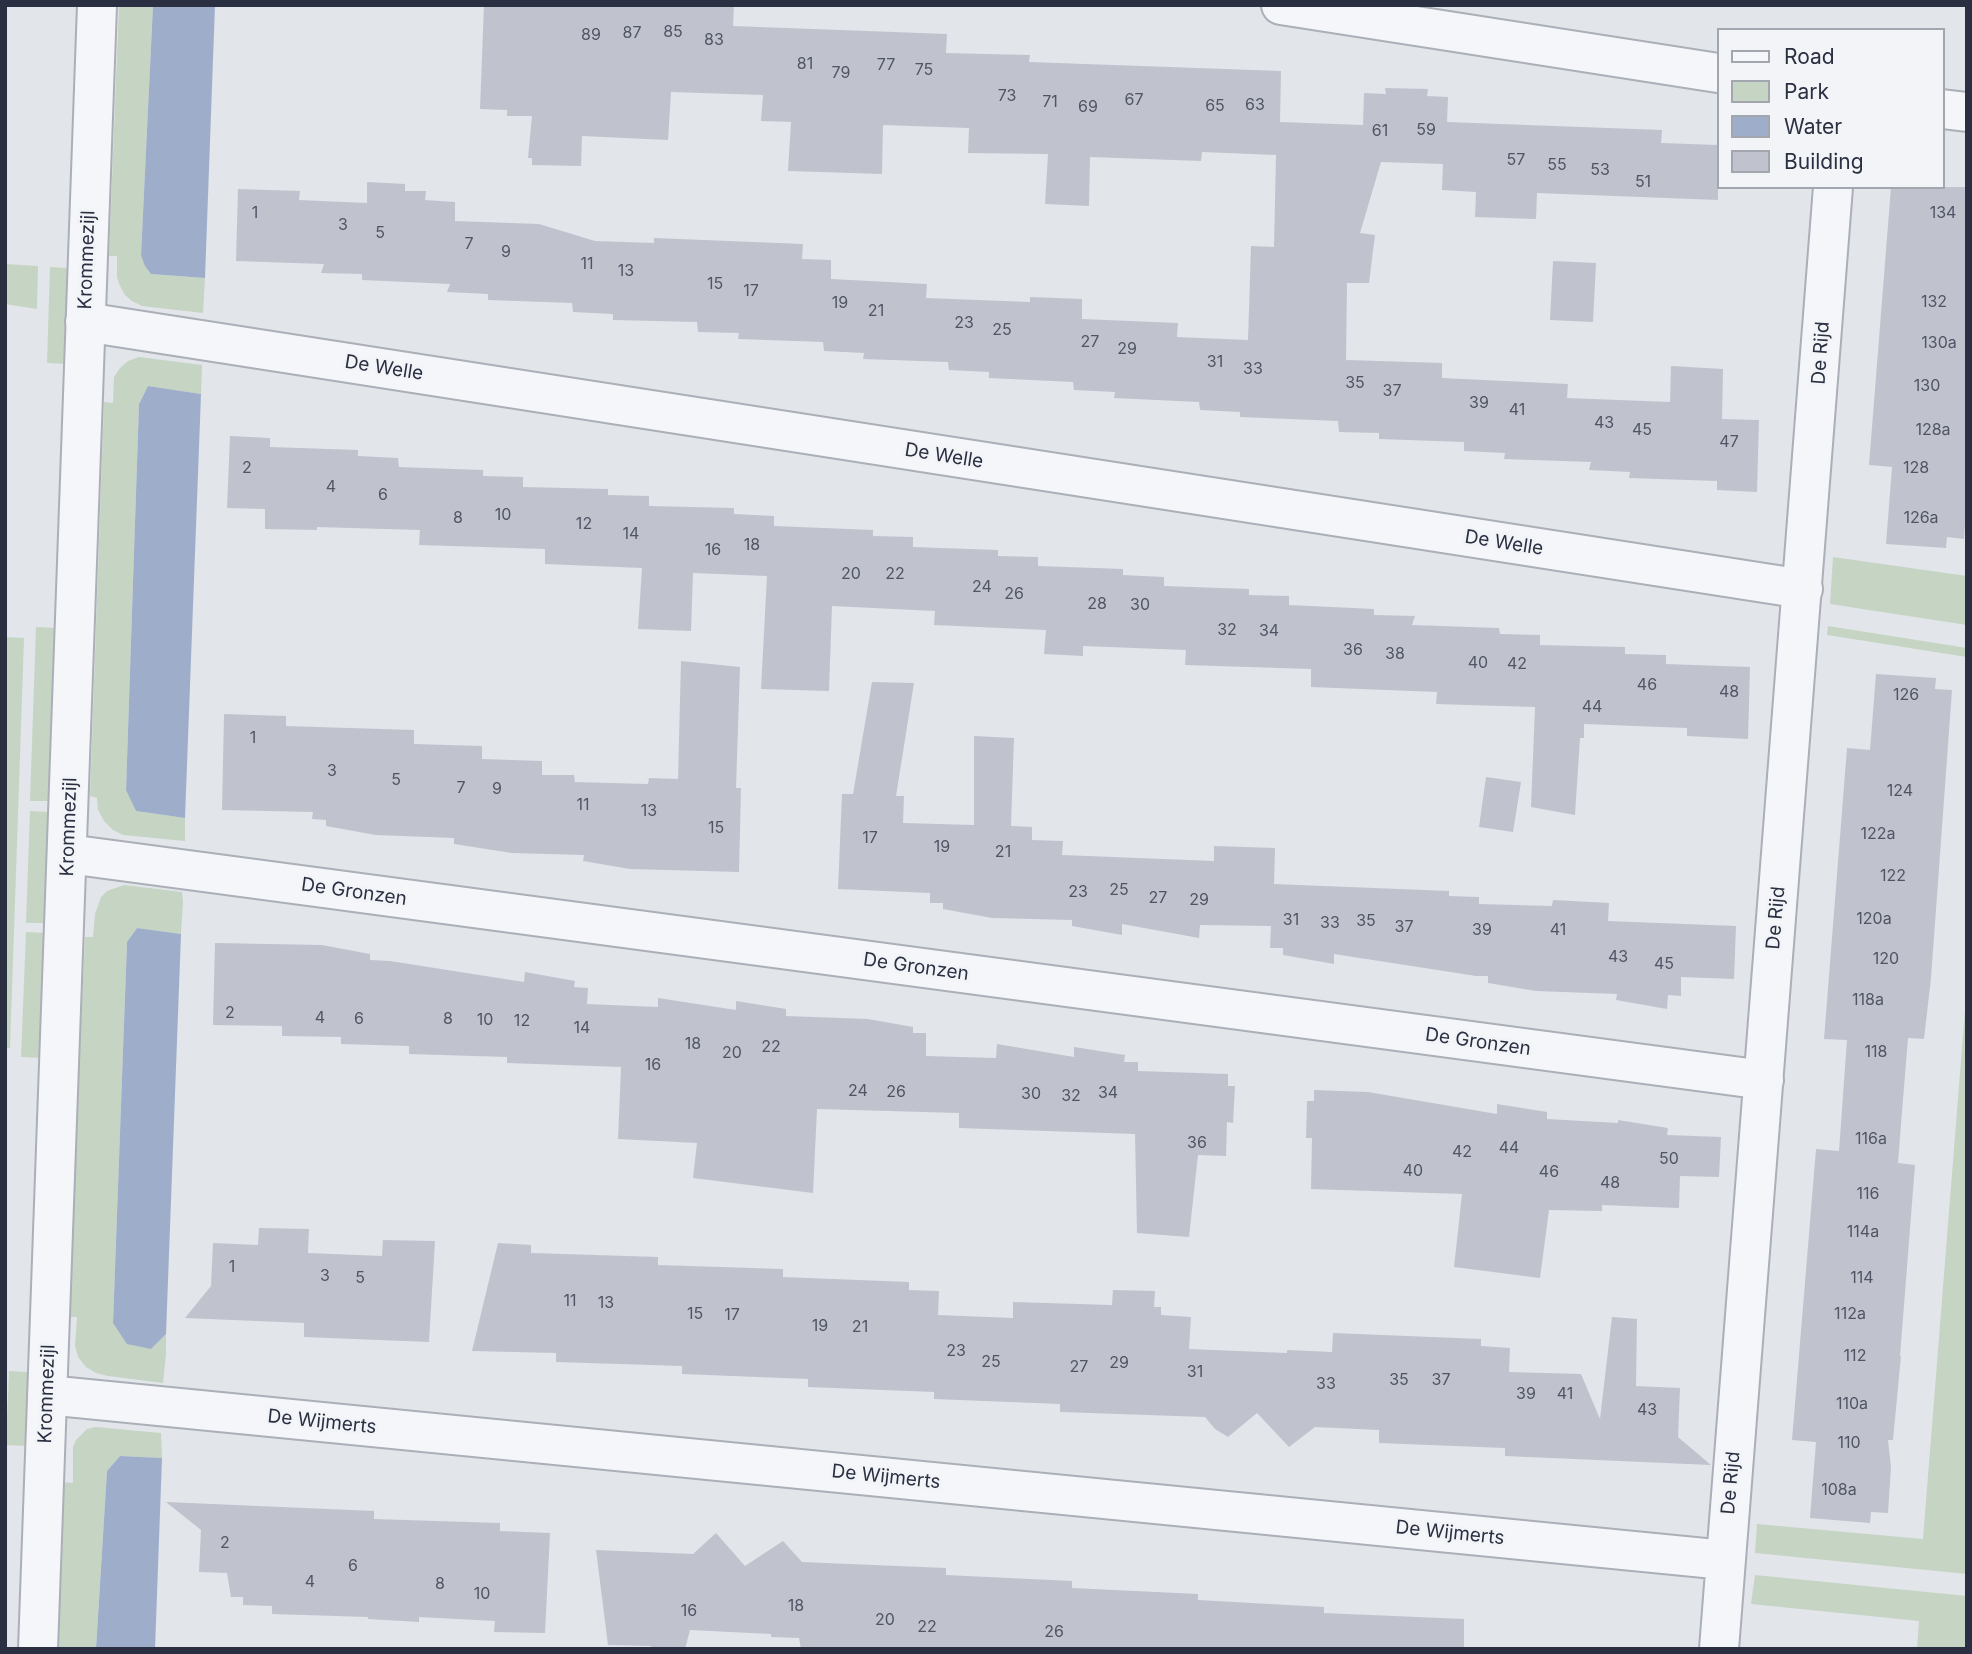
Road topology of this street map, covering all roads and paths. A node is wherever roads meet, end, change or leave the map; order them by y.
1 (97, 5) edge
2 (1281, 5) edge
3 (1716, 73) edge
4 (1944, 108) edge
5 (1967, 112) edge
6 (1833, 189) edge
7 (85, 322) junction
8 (1803, 589) junction
9 (68, 854) junction
10 (1764, 1080) junction
11 (47, 1395) junction
12 (1725, 1560) junction
13 (38, 1649) edge
14 (1719, 1649) edge

1 - 7 street, Krommezijl
2 - 3 street
4 - 5 street
6 - 8 street, De Rijd
7 - 8 street, De Welle
7 - 9 street, Krommezijl
8 - 10 street, De Rijd
9 - 10 street, De Gronzen
9 - 11 street, Krommezijl
10 - 12 street, De Rijd
11 - 12 street, De Wijmerts
11 - 13 street, Krommezijl
12 - 14 street, De Rijd

